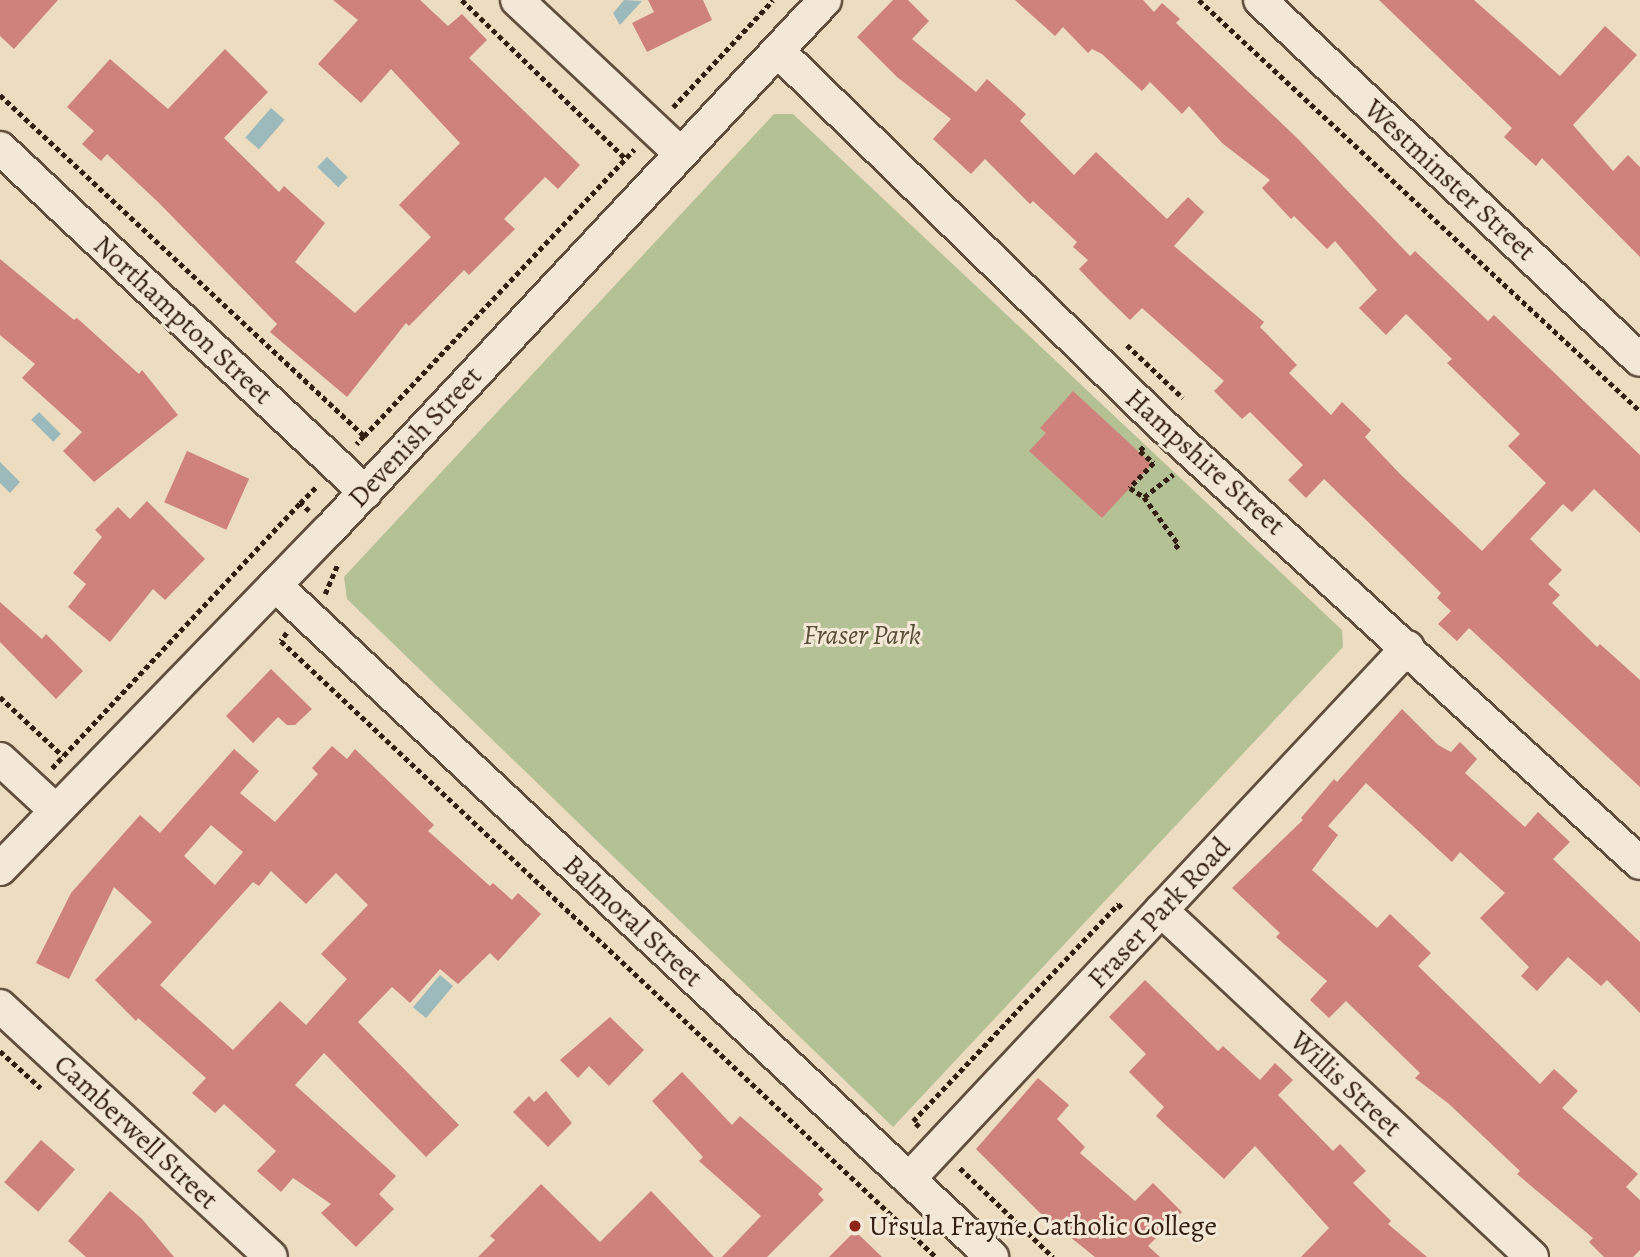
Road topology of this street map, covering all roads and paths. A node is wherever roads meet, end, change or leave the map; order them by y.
1 (462, 0) edge
2 (517, 0) edge
3 (773, 0) edge
4 (825, 0) edge
5 (1199, 0) edge
6 (1260, 0) edge
7 (778, 51) junction
8 (0, 94) edge
9 (653, 128) junction
10 (0, 148) edge
11 (679, 152) junction
12 (625, 158) junction
13 (1640, 360) edge
14 (1640, 411) edge
15 (364, 436) junction
16 (1142, 449) dead end
17 (338, 466) junction
18 (1179, 469) dead end
19 (365, 492) junction
20 (1144, 497) junction
21 (300, 503) junction
22 (329, 530) junction
23 (1173, 550) dead end
24 (275, 585) junction
25 (304, 614) junction
26 (1408, 647) junction
27 (0, 697) edge
28 (63, 756) junction
29 (0, 759) edge
30 (43, 799) junction
31 (1640, 863) edge
32 (0, 869) edge
33 (1153, 919) junction
34 (0, 1006) edge
35 (938, 1146) junction
36 (909, 1179) junction
37 (271, 1257) edge
38 (936, 1257) edge
39 (992, 1257) edge
40 (1053, 1257) edge
41 (1531, 1257) edge

1 - 12 path
2 - 9 street
3 - 9 path
4 - 7 street, Devenish Street
5 - 14 path
6 - 13 street, Westminster Street
7 - 11 street, Devenish Street
7 - 26 street, Hampshire Street
8 - 15 path
9 - 11 street
9 - 12 path
10 - 17 street, Northampton Street
11 - 19 street, Devenish Street
12 - 15 path
15 - 17 path
16 - 20 path
17 - 19 street, Northampton Street
17 - 21 path
18 - 20 path
19 - 22 street, Devenish Street
20 - 23 path
21 - 22 path
21 - 28 path
22 - 24 street, Devenish Street
22 - 25 path
24 - 25 street, Balmoral Street
24 - 30 street, Devenish Street
25 - 36 street, Balmoral Street
25 - 38 path
26 - 31 street, Hampshire Street
26 - 33 street, Fraser Park Road
27 - 28 path
28 - 30 path
29 - 30 street
30 - 32 street, Devenish Street
33 - 35 street, Fraser Park Road
33 - 35 path
33 - 41 street, Willis Street
34 - 37 street, Camberwell Street
35 - 36 street, Fraser Park Road
35 - 40 path
36 - 39 street, Balmoral Street

